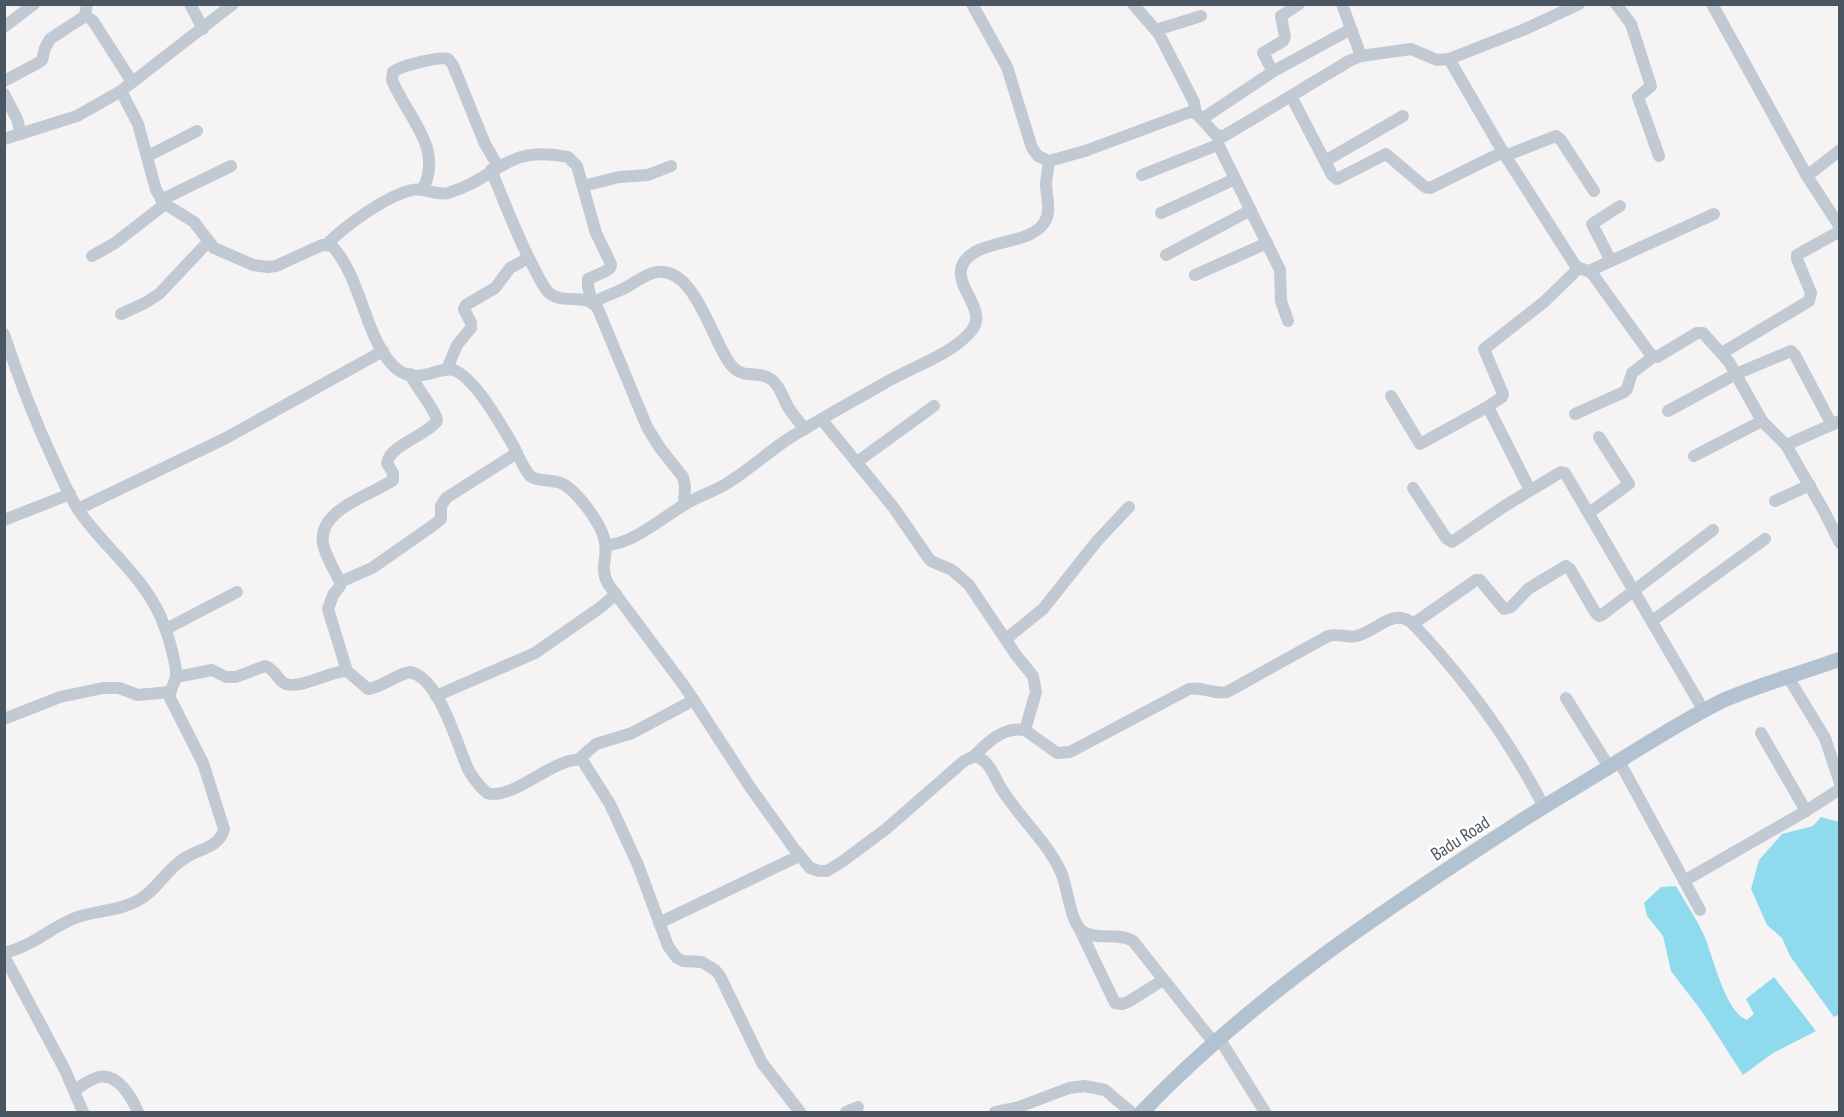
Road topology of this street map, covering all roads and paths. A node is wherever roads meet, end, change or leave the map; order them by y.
1 (34, 4) edge
2 (190, 4) edge
3 (233, 4) edge
4 (972, 4) edge
5 (1299, 4) edge
6 (1342, 4) edge
7 (1579, 4) edge
8 (1616, 4) edge
9 (1712, 4) edge
10 (1134, 5) edge
11 (86, 10) edge
12 (1201, 16) dead end
13 (4, 27) edge
14 (1351, 29) junction
15 (202, 30) junction
16 (1156, 30) junction
17 (1361, 56) junction
18 (1449, 59) junction
19 (1272, 72) junction
20 (4, 81) edge
21 (132, 82) junction
22 (120, 91) junction
23 (4, 94) edge
24 (1291, 96) junction
25 (1403, 116) dead end
26 (1199, 117) junction
27 (197, 131) dead end
28 (21, 134) junction
29 (4, 139) edge
30 (1219, 140) junction
31 (1839, 150) edge
32 (1504, 154) junction
33 (148, 156) junction
34 (1659, 156) dead end
35 (1049, 161) junction
36 (1325, 161) junction
37 (231, 166) dead end
38 (671, 166) dead end
39 (494, 168) junction
40 (1142, 175) dead end
41 (1807, 176) junction
42 (1235, 179) junction
43 (583, 186) junction
44 (423, 189) junction
45 (1593, 191) dead end
46 (163, 202) junction
47 (1620, 206) dead end
48 (1251, 210) junction
49 (1161, 213) dead end
50 (1714, 214) dead end
51 (1839, 229) edge
52 (207, 242) junction
53 (1267, 243) junction
54 (327, 244) junction
55 (1166, 255) dead end
56 (92, 256) dead end
57 (528, 258) junction
58 (1611, 261) junction
59 (1584, 269) junction
60 (1195, 275) dead end
61 (594, 303) junction
62 (121, 314) dead end
63 (1288, 321) dead end
64 (4, 334) edge
65 (383, 351) junction
66 (1722, 353) junction
67 (1653, 357) junction
68 (447, 369) junction
69 (1736, 374) junction
70 (410, 375) junction
71 (1391, 396) dead end
72 (934, 405) dead end
73 (1489, 406) junction
74 (1668, 411) dead end
75 (1575, 414) dead end
76 (822, 420) junction
77 (1762, 421) junction
78 (1836, 423) edge
79 (805, 429) junction
80 (1599, 437) dead end
81 (1786, 446) junction
82 (517, 453) junction
83 (1694, 456) dead end
84 (857, 462) junction
85 (1810, 485) junction
86 (1413, 488) dead end
87 (1530, 490) junction
88 (70, 494) junction
89 (1775, 501) dead end
90 (684, 505) junction
91 (1129, 507) dead end
92 (78, 509) junction
93 (1588, 513) junction
94 (4, 520) edge
95 (1713, 530) dead end
96 (1765, 539) dead end
97 (1839, 543) edge
98 (606, 545) junction
99 (339, 582) junction
100 (237, 592) dead end
101 (1634, 592) junction
102 (615, 594) junction
103 (1652, 621) junction
104 (1413, 624) junction
105 (166, 629) junction
106 (1006, 639) junction
107 (1839, 659) edge
108 (347, 671) junction
109 (176, 677) junction
110 (1788, 677) junction
111 (170, 692) junction
112 (436, 696) junction
113 (1566, 698) dead end
114 (694, 700) junction
115 (1704, 711) junction
116 (4, 719) edge
117 (1025, 730) junction
118 (1761, 733) dead end
119 (973, 757) junction
120 (579, 759) junction
121 (1614, 764) junction
122 (1839, 783) edge
123 (1544, 807) junction
124 (1806, 811) junction
125 (799, 856) junction
126 (1684, 881) junction
127 (1700, 910) dead end
128 (659, 922) junction
129 (1079, 928) junction
130 (4, 955) edge
131 (1163, 980) junction
132 (1216, 1041) junction
133 (74, 1090) junction
134 (83, 1113) edge
135 (138, 1113) edge
136 (800, 1113) edge
137 (995, 1113) edge
138 (1131, 1113) edge
139 (1142, 1113) edge
140 (1266, 1113) edge

1 - 13 street
2 - 15 street
3 - 15 street
4 - 35 street
5 - 19 street
6 - 14 street
7 - 18 street
8 - 34 street
9 - 41 street
10 - 16 street
11 - 20 street
11 - 21 street
12 - 16 street
14 - 17 street
14 - 19 street
15 - 21 street
16 - 26 street
17 - 18 street
17 - 24 street
18 - 32 street
19 - 26 street
21 - 22 street
22 - 28 street
22 - 33 street
23 - 28 street
24 - 30 street
24 - 36 street
25 - 36 street
26 - 30 street
26 - 35 street
27 - 33 street
28 - 29 street
30 - 40 street
30 - 42 street
31 - 41 street
32 - 36 street
32 - 45 street
32 - 59 street
33 - 46 street
35 - 76 street
37 - 46 street
38 - 43 street
39 - 43 street
39 - 44 street
39 - 44 street
39 - 57 street
41 - 51 street
42 - 48 street
42 - 49 street
43 - 61 street
44 - 54 street
46 - 52 street
46 - 56 street
47 - 58 street
48 - 53 street
48 - 55 street
50 - 58 street
51 - 66 street
52 - 54 street
52 - 62 street
53 - 60 street
53 - 63 street
54 - 65 street
57 - 61 street
57 - 68 street
58 - 59 street
59 - 67 street
59 - 73 street
61 - 79 street
61 - 90 street
64 - 88 street
65 - 70 street
65 - 92 street
66 - 67 street
66 - 69 street
67 - 75 street
68 - 70 street
68 - 82 street
69 - 74 street
69 - 77 street
69 - 78 street
70 - 99 street
71 - 73 street
72 - 84 street
73 - 87 street
76 - 79 street
76 - 84 street
77 - 81 street
77 - 83 street
78 - 81 street
79 - 90 street
80 - 93 street
81 - 85 street
82 - 98 street
82 - 99 street
84 - 106 street
85 - 89 street
85 - 97 street
86 - 87 street
87 - 93 street
88 - 92 street
88 - 94 street
90 - 98 street
91 - 106 street
92 - 105 street
93 - 101 street
95 - 101 street
96 - 103 street
98 - 102 street
99 - 108 street
100 - 105 street
101 - 103 street
101 - 104 street
102 - 112 street
102 - 114 street
103 - 115 street
104 - 117 street
104 - 123 street
105 - 109 street
106 - 117 street
107 - 110 main road, Badu Road
108 - 109 street
108 - 112 street
109 - 111 street
110 - 115 main road, Badu Road
110 - 122 street
111 - 116 street
111 - 130 street
112 - 120 street
113 - 121 street
114 - 120 street
114 - 125 street
115 - 121 main road, Badu Road
117 - 119 street
118 - 124 street
119 - 125 street
119 - 129 street
120 - 128 street
121 - 123 main road, Badu Road
121 - 126 street
122 - 124 street
123 - 132 main road, Badu Road
124 - 126 street
125 - 128 street
126 - 127 street
128 - 136 street
129 - 131 street
129 - 131 street
130 - 133 street
131 - 132 street
132 - 139 main road, Badu Road
132 - 140 street
133 - 134 street
133 - 135 street
137 - 138 street

